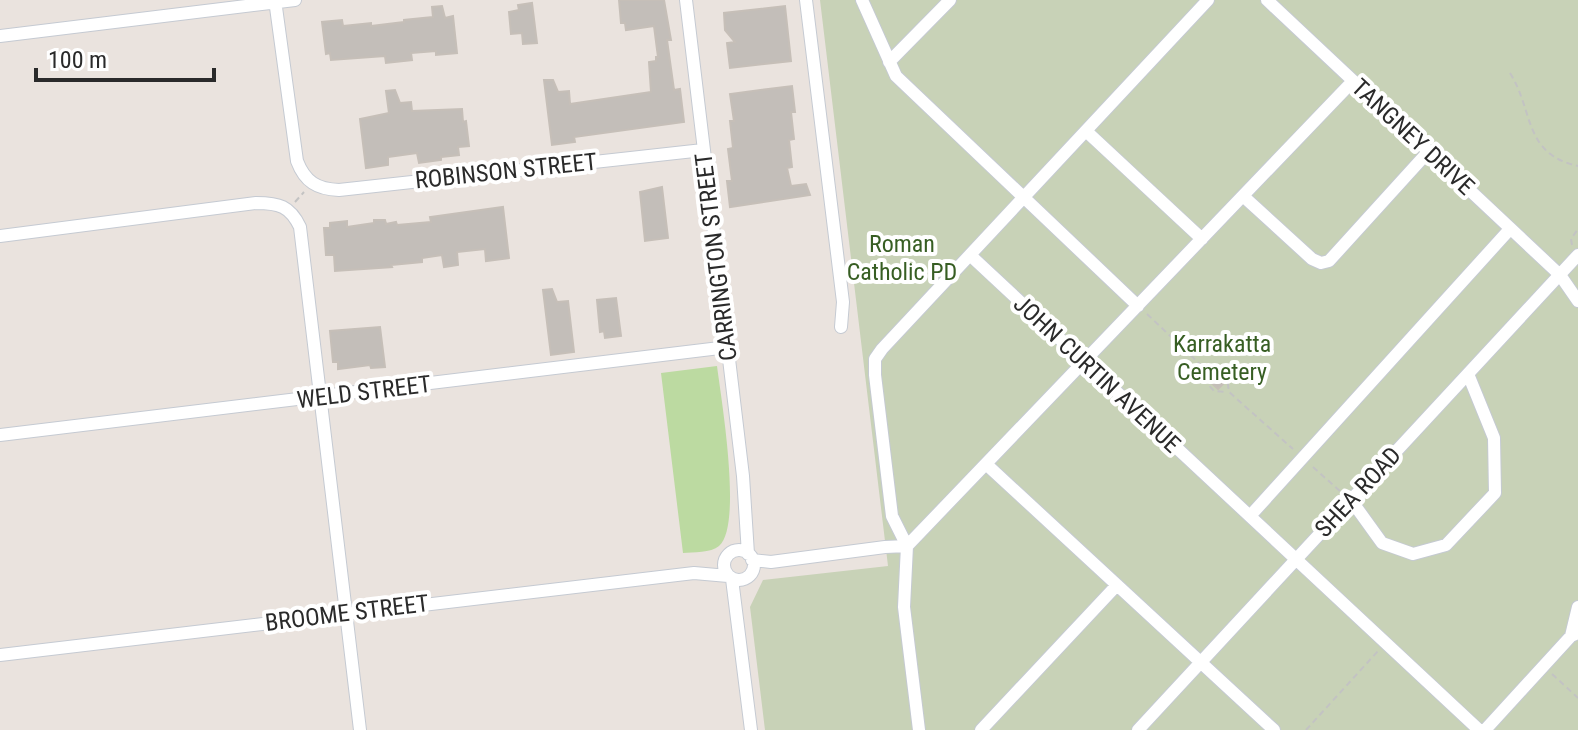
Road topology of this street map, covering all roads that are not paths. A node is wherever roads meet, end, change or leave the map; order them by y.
1 (295, 0) edge
2 (686, 0) edge
3 (806, 0) edge
4 (862, 0) edge
5 (950, 0) edge
6 (1208, 0) edge
7 (1267, 0) edge
8 (275, 1) edge
9 (0, 36) edge
10 (889, 62) junction
11 (1353, 81) junction
12 (1086, 131) junction
13 (703, 150) junction
14 (1428, 152) junction
15 (1243, 196) junction
16 (1024, 198) junction
17 (1510, 229) junction
18 (0, 236) edge
19 (1202, 239) junction
20 (1578, 253) edge
21 (970, 255) junction
22 (1560, 275) junction
23 (1578, 301) edge
24 (1138, 306) junction
25 (841, 327) dead end
26 (728, 347) junction
27 (1084, 362) junction
28 (1468, 374) junction
29 (322, 398) junction
30 (1, 431) edge
31 (986, 464) junction
32 (1351, 500) junction
33 (744, 514) junction
34 (1250, 516) junction
35 (907, 546) junction
36 (729, 556) junction
37 (1296, 559) junction
38 (743, 570) junction
39 (694, 573) junction
40 (1117, 585) junction
41 (1578, 607) edge
42 (346, 613) junction
43 (1575, 634) edge
44 (0, 655) edge
45 (1201, 662) junction
46 (360, 730) edge
47 (751, 730) edge
48 (919, 730) edge
49 (981, 730) edge
50 (1138, 730) edge
51 (1274, 730) edge
52 (1479, 730) edge
53 (1485, 730) edge

1 - 8 street
2 - 13 street, CARRINGTON STREET
3 - 25 street
4 - 10 street
5 - 10 street
6 - 12 street
7 - 11 street, TANGNEY DRIVE
8 - 9 street
8 - 13 street, ROBINSON STREET
10 - 16 street
11 - 14 street, TANGNEY DRIVE
11 - 15 street
12 - 16 street
12 - 19 street
13 - 26 street, CARRINGTON STREET
14 - 15 street
14 - 17 street, TANGNEY DRIVE
15 - 19 street
16 - 21 street
16 - 24 street
17 - 22 street, TANGNEY DRIVE
17 - 34 street
18 - 29 street
19 - 24 street
20 - 22 street, SHEA ROAD
21 - 27 street, JOHN CURTIN AVENUE
21 - 35 street
22 - 23 street, TANGNEY DRIVE
22 - 28 street, SHEA ROAD
24 - 27 street
26 - 29 street, WELD STREET
26 - 33 street, CARRINGTON STREET
27 - 31 street
27 - 34 street, JOHN CURTIN AVENUE
28 - 32 street, SHEA ROAD
28 - 32 street
29 - 30 street, WELD STREET
29 - 42 street
31 - 35 street
31 - 40 street
32 - 37 street, SHEA ROAD
33 - 36 street, CARRINGTON STREET
33 - 38 street, CARRINGTON STREET
34 - 37 street, JOHN CURTIN AVENUE
35 - 38 street, BROOME STREET
35 - 48 street
36 - 38 street
36 - 38 street
36 - 39 street, BROOME STREET
37 - 45 street, SHEA ROAD
37 - 52 street, JOHN CURTIN AVENUE
38 - 39 street, BROOME STREET
38 - 47 street, CARRINGTON STREET
39 - 42 street, BROOME STREET
40 - 45 street
40 - 49 street
41 - 43 street
42 - 44 street, BROOME STREET
42 - 46 street
43 - 53 street
45 - 50 street, SHEA ROAD
45 - 51 street

